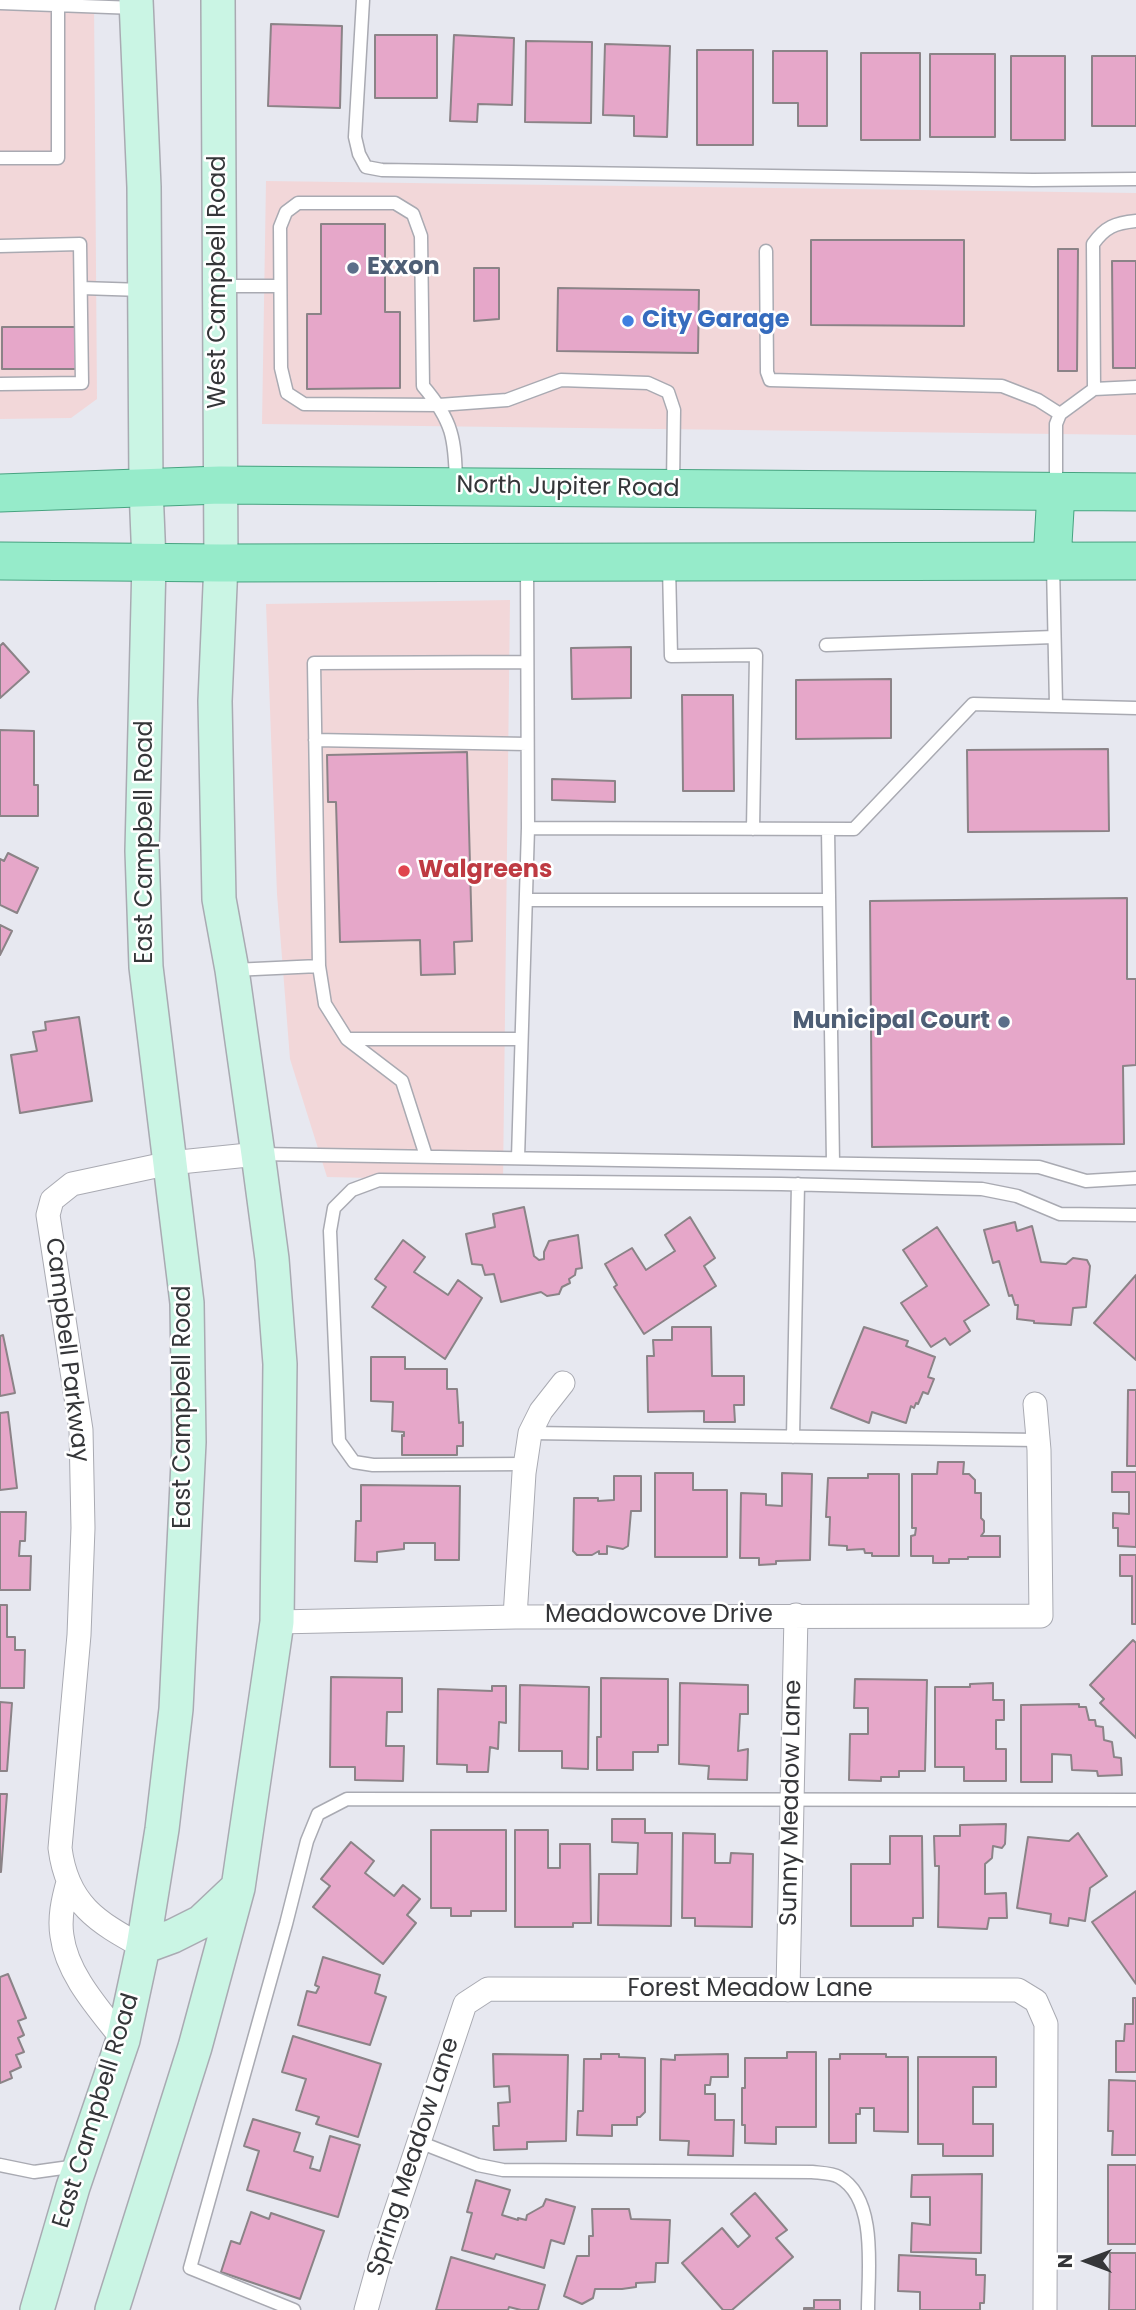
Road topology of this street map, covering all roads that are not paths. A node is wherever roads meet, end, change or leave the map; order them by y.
1 (218, 0) edge
2 (363, 0) edge
3 (0, 3) edge
4 (58, 3) edge
5 (137, 4) edge
6 (0, 158) edge
7 (1136, 179) edge
8 (1136, 221) edge
9 (0, 246) edge
10 (766, 251) dead end
11 (219, 286) junction
12 (280, 286) junction
13 (81, 288) junction
14 (145, 290) junction
15 (0, 384) edge
16 (1136, 387) edge
17 (1094, 388) junction
18 (439, 405) junction
19 (1060, 414) junction
20 (220, 485) junction
21 (457, 487) junction
22 (146, 488) junction
23 (673, 489) junction
24 (0, 492) edge
25 (1056, 492) junction
26 (1136, 492) edge
27 (0, 561) edge
28 (1052, 561) junction
29 (1136, 561) edge
30 (149, 562) junction
31 (669, 562) junction
32 (527, 563) junction
33 (221, 564) junction
34 (1054, 637) junction
35 (826, 645) dead end
36 (527, 662) junction
37 (1056, 705) junction
38 (1136, 708) edge
39 (315, 740) junction
40 (527, 744) junction
41 (528, 828) junction
42 (753, 829) junction
43 (828, 829) junction
44 (526, 900) junction
45 (829, 900) junction
46 (319, 966) junction
47 (232, 970) junction
48 (347, 1038) junction
49 (522, 1038) junction
50 (258, 1154) junction
51 (426, 1156) junction
52 (518, 1158) junction
53 (170, 1163) junction
54 (833, 1163) junction
55 (1136, 1178) edge
56 (798, 1184) junction
57 (1136, 1215) edge
58 (563, 1383) dead end
59 (1035, 1404) dead end
60 (530, 1433) junction
61 (793, 1437) junction
62 (1038, 1440) junction
63 (525, 1465) junction
64 (796, 1615) junction
65 (515, 1617) junction
66 (277, 1622) junction
67 (792, 1799) junction
68 (1136, 1800) edge
69 (68, 1882) junction
70 (237, 1888) junction
71 (143, 1947) junction
72 (788, 1990) junction
73 (465, 2004) joint
74 (123, 2040) junction
75 (419, 2141) junction
76 (0, 2165) edge
77 (81, 2165) junction
78 (37, 2310) edge
79 (112, 2310) edge
80 (294, 2310) edge
81 (366, 2310) edge
82 (868, 2310) edge
83 (1045, 2310) edge

1 - 11 main road, West Campbell Road
2 - 7 lane
3 - 4 lane
4 - 5 lane
4 - 6 lane
5 - 14 main road
8 - 17 lane
9 - 13 lane
10 - 19 lane
11 - 12 lane
11 - 20 main road, West Campbell Road
12 - 18 lane
12 - 18 lane
13 - 14 lane
13 - 15 lane
14 - 22 main road
16 - 17 lane
17 - 19 lane
18 - 21 lane
18 - 23 lane
19 - 25 lane
20 - 21 main road, North Jupiter Road
20 - 22 main road, North Jupiter Road
20 - 33 main road, West Campbell Road
21 - 23 main road, North Jupiter Road
22 - 24 main road, North Jupiter Road
22 - 30 main road, East Campbell Road
23 - 25 main road, North Jupiter Road
25 - 26 main road, North Jupiter Road
25 - 28 main road
27 - 30 main road
28 - 29 main road
28 - 31 main road
28 - 34 lane
30 - 33 main road
30 - 53 main road, East Campbell Road
31 - 32 main road
31 - 42 lane
32 - 33 main road
32 - 36 lane
33 - 47 main road
34 - 35 lane
34 - 37 lane
36 - 39 lane
36 - 40 lane
37 - 38 lane
37 - 43 lane
39 - 40 lane
39 - 46 lane
40 - 41 lane
41 - 42 lane
41 - 44 lane
42 - 43 lane
43 - 45 lane
44 - 45 lane
44 - 49 lane
45 - 54 lane
46 - 47 lane
46 - 48 lane
47 - 50 main road
48 - 49 lane
48 - 51 lane
49 - 52 lane
50 - 51 lane
50 - 53 street, Campbell Parkway
50 - 66 main road
51 - 52 lane
52 - 54 lane
53 - 69 street, Campbell Parkway
53 - 71 main road, East Campbell Road
54 - 55 lane
56 - 57 lane
56 - 61 lane
56 - 63 lane
58 - 60 street
59 - 62 street
60 - 61 lane
60 - 63 street
61 - 62 lane
62 - 64 street, Meadowcove Drive
63 - 65 street
64 - 65 street, Meadowcove Drive
64 - 67 street, Sunny Meadow Lane
65 - 66 street, Meadowcove Drive
66 - 70 main road
67 - 68 lane
67 - 72 street, Sunny Meadow Lane
67 - 80 lane
69 - 71 street, Campbell Parkway
69 - 74 street, Campbell Parkway
70 - 71 main road
70 - 79 main road
71 - 74 main road, East Campbell Road
72 - 73 street, Forest Meadow Lane
72 - 83 street, Forest Meadow Lane
73 - 75 street, Spring Meadow Lane
74 - 77 main road, East Campbell Road
75 - 81 street, Spring Meadow Lane
75 - 82 lane
76 - 77 lane
77 - 78 main road, East Campbell Road

